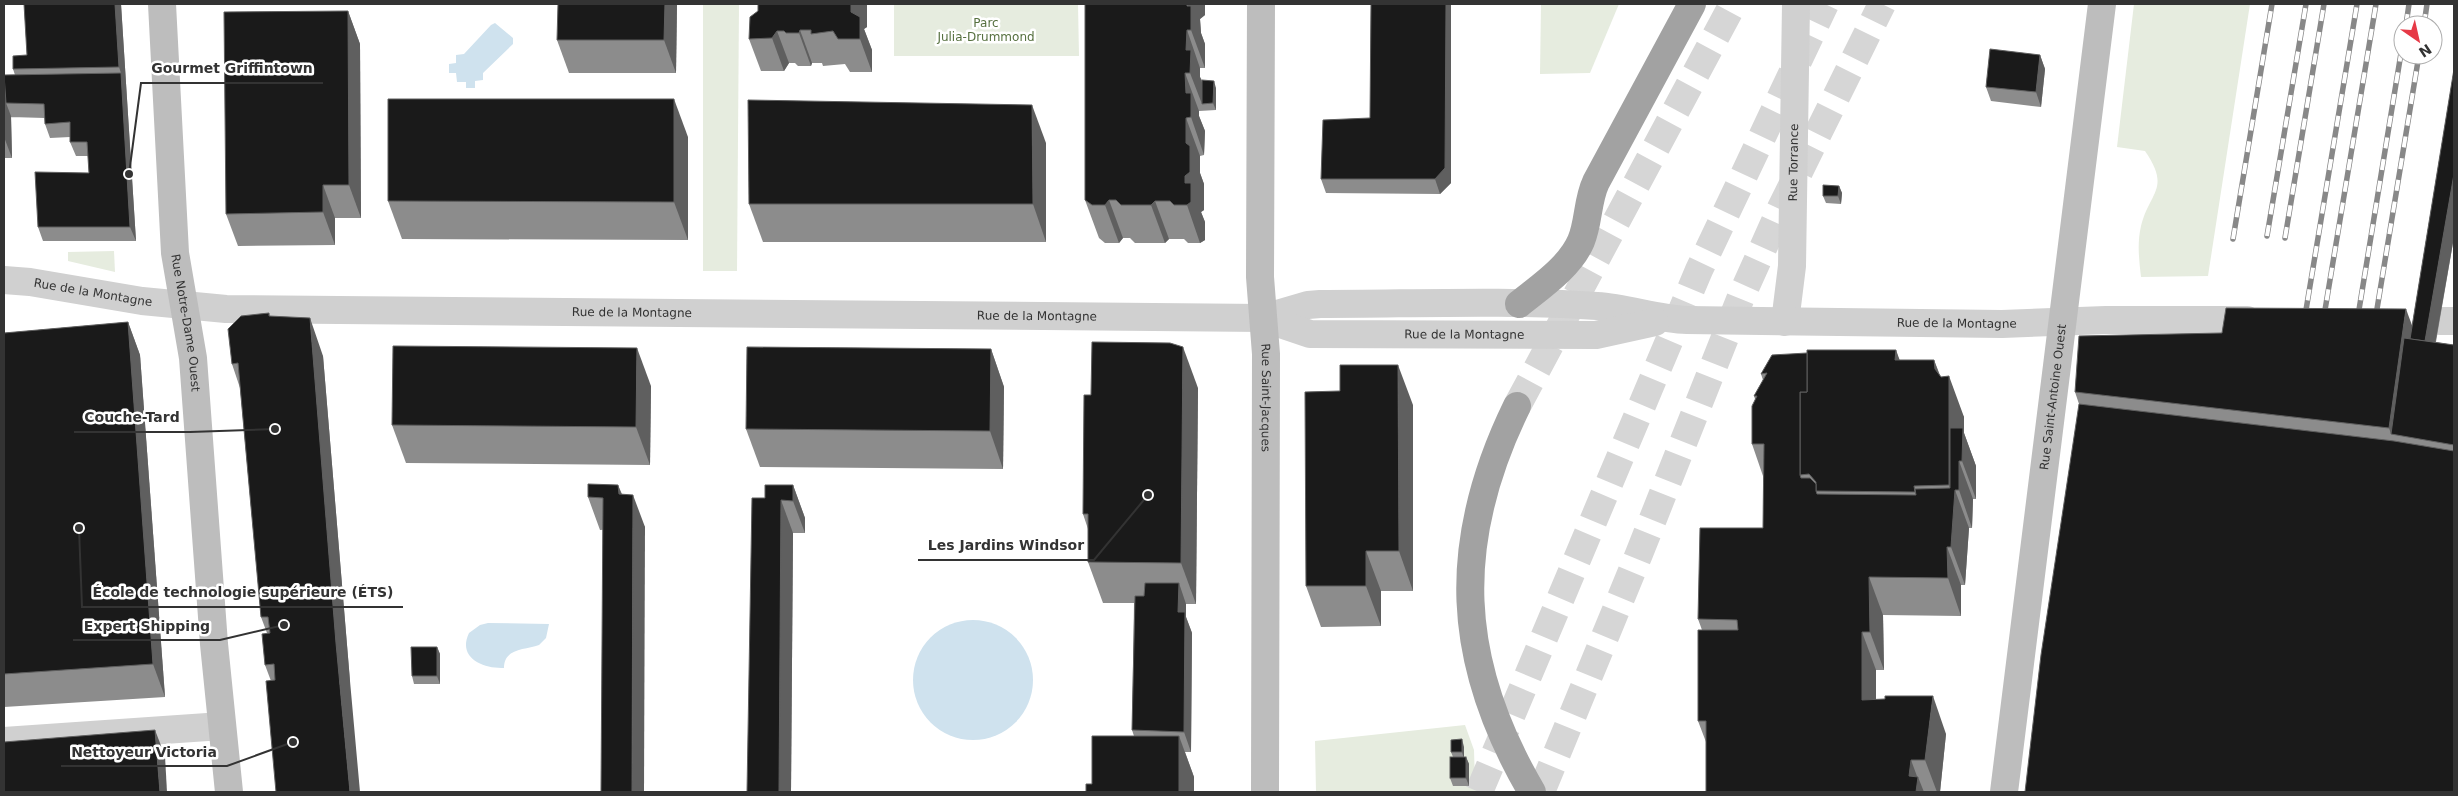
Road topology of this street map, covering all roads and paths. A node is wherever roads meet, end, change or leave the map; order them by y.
1 (162, 4) edge
2 (1261, 4) edge
3 (1692, 4) edge
4 (1796, 4) edge
5 (2102, 4) edge
6 (4, 280) edge
7 (1519, 304) junction
8 (182, 305) junction
9 (1263, 318) junction
10 (1667, 319) junction
11 (2247, 320) edge
12 (2062, 321) junction
13 (1785, 322) junction
14 (1517, 406) tunnel mouth
15 (222, 726) junction
16 (4, 741) edge
17 (229, 792) edge
18 (1265, 792) edge
19 (1532, 792) edge
20 (2004, 792) edge

1 - 8 main road, Rue Notre-Dame Ouest
2 - 9 main road, Rue Saint-Jacques
3 - 7 highway
4 - 13 street, Rue Torrance
5 - 12 main road, Rue Saint-Antoine Ouest
6 - 8 street, Rue de la Montagne
7 - 9 street, Rue de la Montagne
7 - 10 street, Rue de la Montagne
8 - 9 street, Rue de la Montagne
8 - 15 main road, Rue Notre-Dame Ouest
9 - 10 street, Rue de la Montagne
9 - 18 main road, Rue Saint-Jacques
10 - 13 street, Rue de la Montagne
11 - 12 street, Rue de la Montagne
12 - 13 street, Rue de la Montagne
12 - 20 main road, Rue Saint-Antoine Ouest
14 - 19 highway
15 - 16 street
15 - 17 main road, Rue Notre-Dame Ouest

